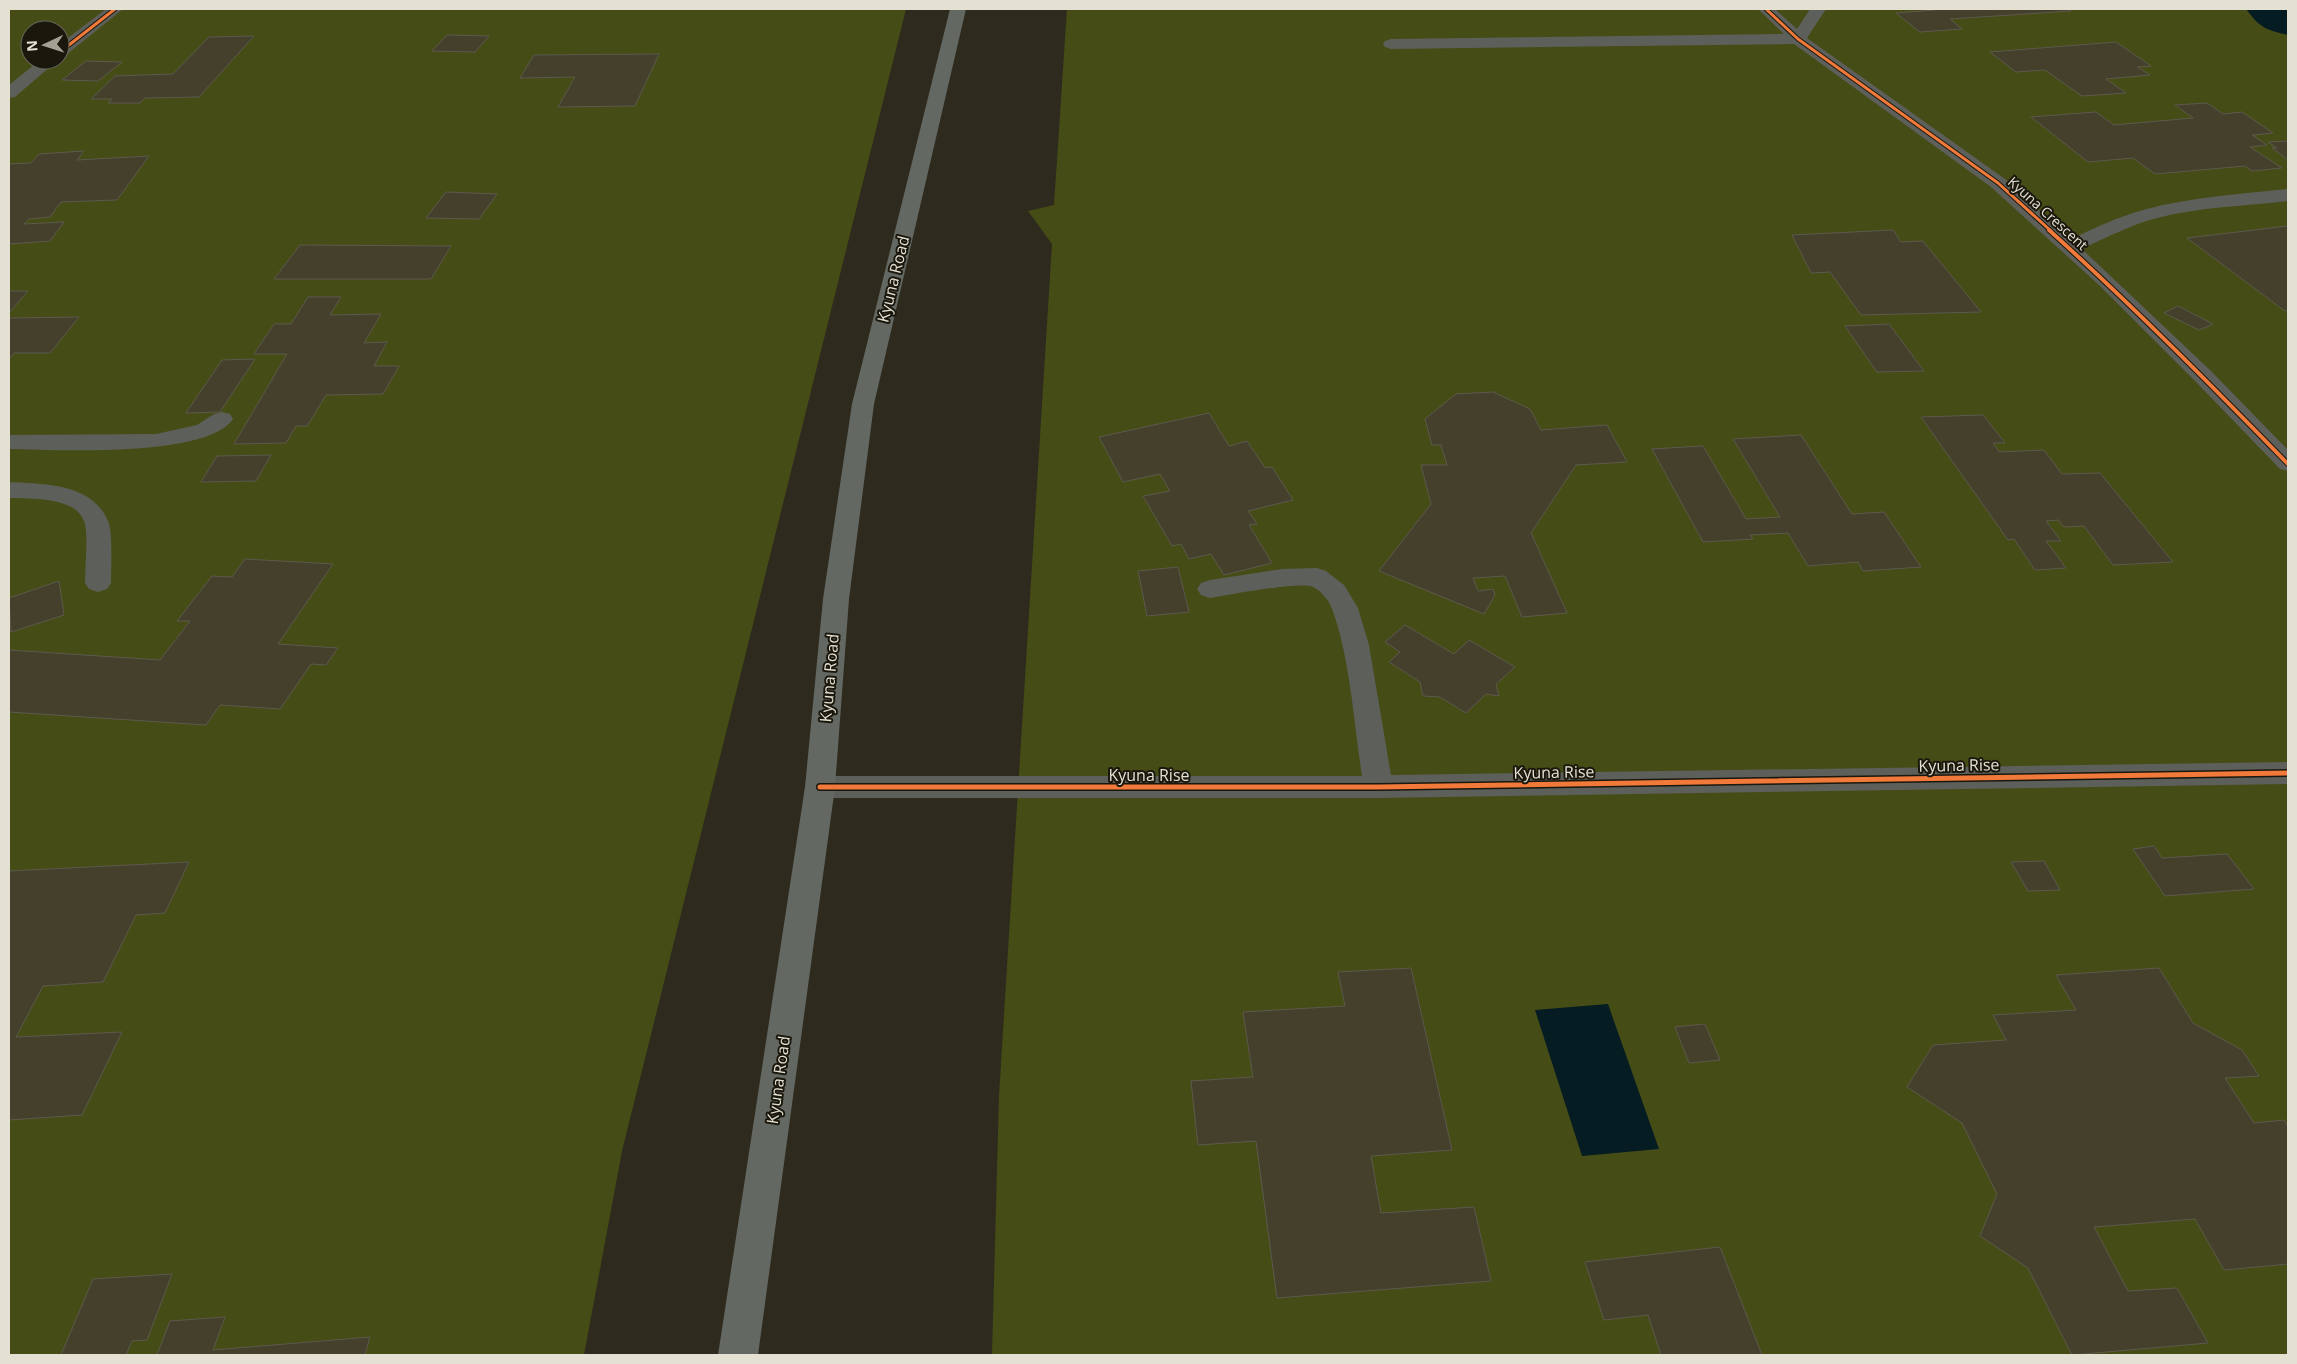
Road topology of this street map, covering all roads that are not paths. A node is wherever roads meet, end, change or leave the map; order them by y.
1 (115, 9) edge
2 (958, 9) edge
3 (1766, 9) edge
4 (1818, 9) edge
5 (1798, 38) junction
6 (70, 44) edge
7 (1391, 44) dead end
8 (37, 70) edge
9 (9, 92) edge
10 (2288, 195) edge
11 (2070, 247) junction
12 (222, 419) dead end
13 (9, 442) edge
14 (2288, 464) edge
15 (9, 490) edge
16 (98, 583) dead end
17 (1210, 589) dead end
18 (2288, 773) edge
19 (820, 787) junction
20 (1378, 787) junction
21 (738, 1355) edge

1 - 6 street
2 - 19 main road, Kyuna Road
3 - 5 street, Kyuna Crescent
4 - 5 street
5 - 7 street
5 - 11 street, Kyuna Crescent
8 - 9 street
10 - 11 street
11 - 14 street, Kyuna Crescent
12 - 13 street
15 - 16 street
17 - 20 street
18 - 20 street, Kyuna Rise
19 - 20 street, Kyuna Rise
19 - 21 main road, Kyuna Road

